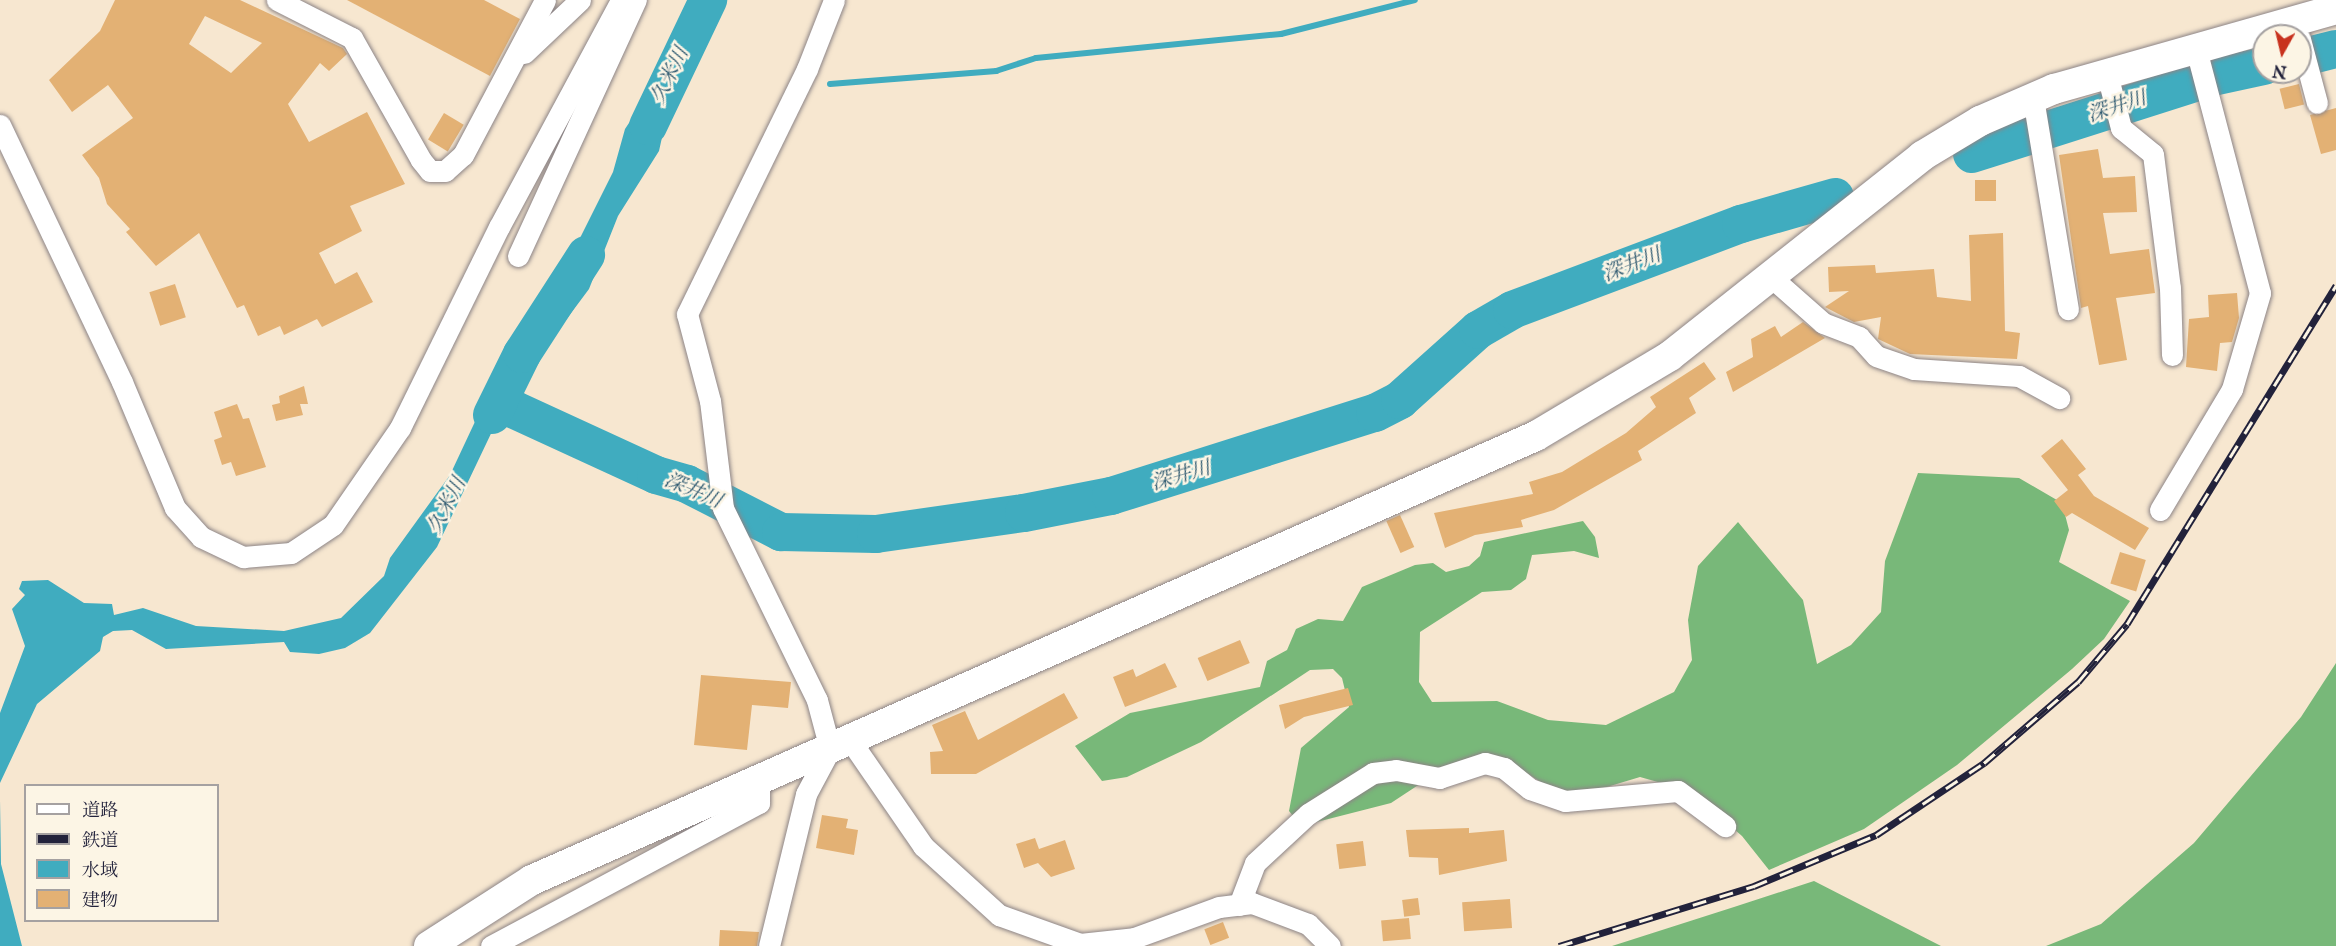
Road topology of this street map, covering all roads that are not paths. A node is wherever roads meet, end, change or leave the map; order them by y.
1 (277, 0) edge
2 (544, 0) edge
3 (580, 0) edge
4 (621, 0) edge
5 (636, 0) edge
6 (834, 0) edge
7 (2336, 9) edge
8 (2311, 24) edge
9 (2252, 40) edge
10 (2196, 49) junction
11 (2108, 74) junction
12 (504, 77) junction
13 (2312, 81) edge
14 (2033, 98) junction
15 (2318, 102) dead end
16 (0, 125) edge
17 (518, 256) dead end
18 (1771, 277) junction
19 (2068, 309) dead end
20 (2172, 355) dead end
21 (2059, 398) dead end
22 (2160, 510) dead end
23 (840, 744) junction
24 (759, 777) junction
25 (1725, 826) dead end
26 (1239, 905) junction
27 (429, 946) edge
28 (491, 946) edge
29 (769, 946) edge
30 (1330, 946) edge

1 - 12 street
2 - 12 street
3 - 12 street
4 - 16 street
5 - 17 street
6 - 23 street
7 - 8 street
9 - 10 street
10 - 11 street
10 - 22 street
11 - 14 street
11 - 20 street
13 - 15 street
14 - 18 street
14 - 19 street
18 - 21 street
18 - 23 street
23 - 24 street
23 - 26 street
23 - 29 street
24 - 27 street
24 - 28 street
25 - 26 street
26 - 30 street

